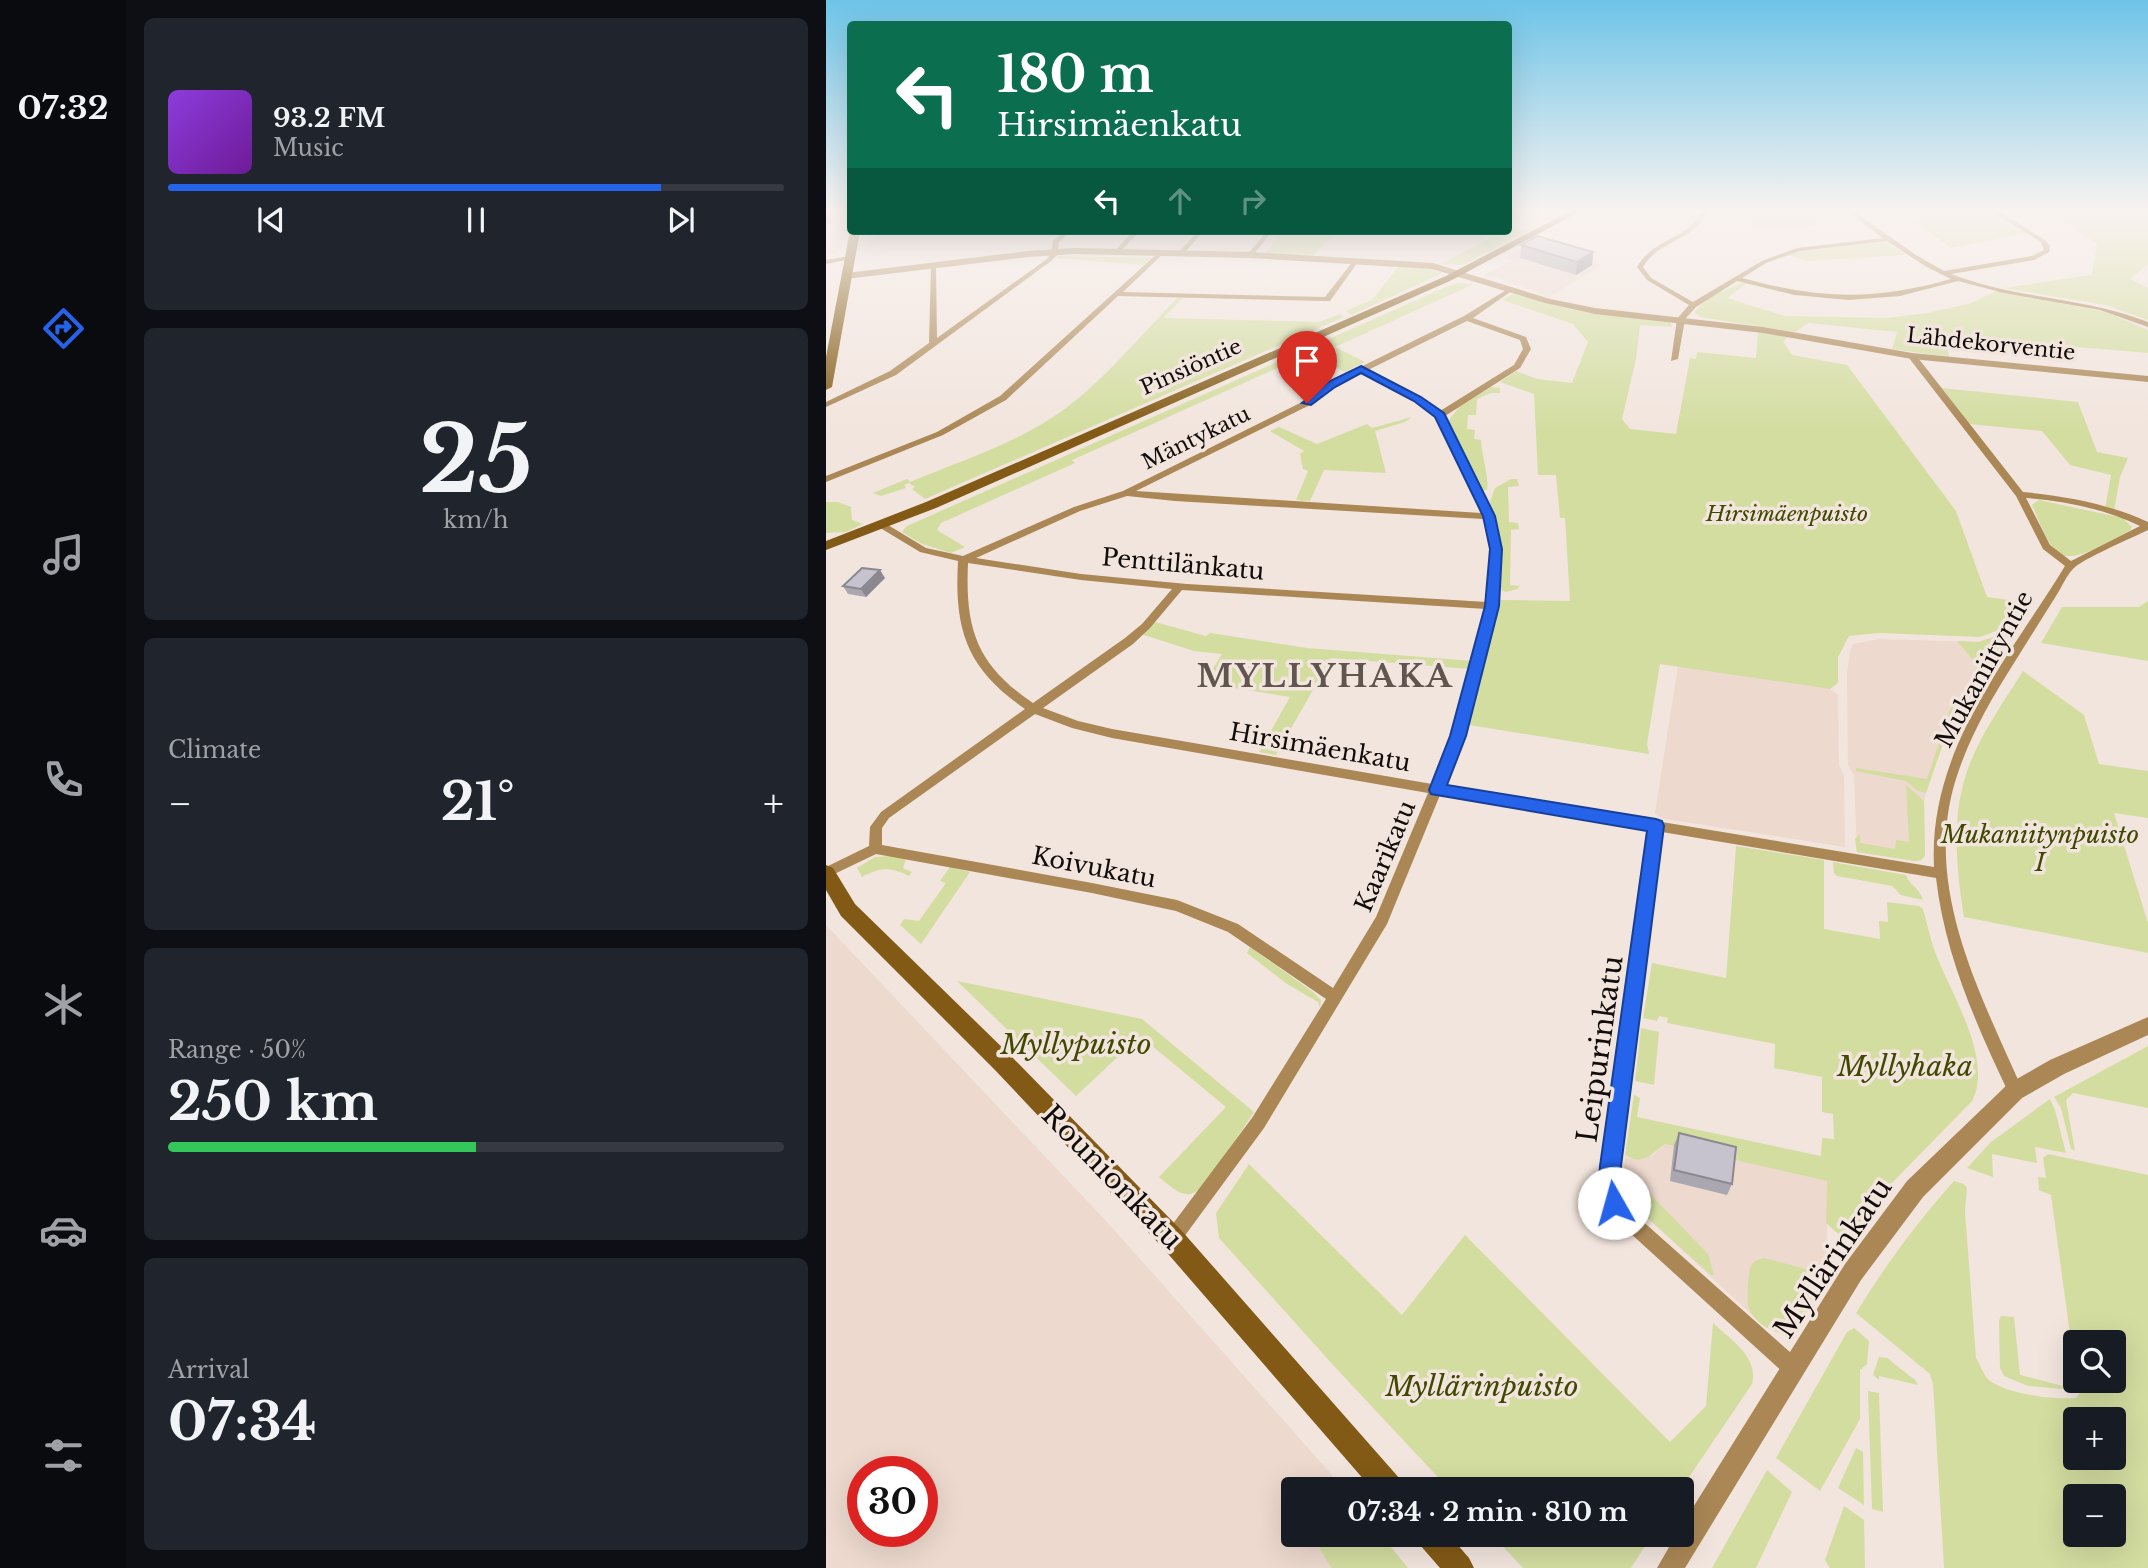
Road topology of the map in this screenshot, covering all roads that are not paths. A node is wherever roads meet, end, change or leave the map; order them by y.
1 (845, 283) edge
2 (933, 283) edge
3 (1017, 283) edge
4 (1128, 283) edge
5 (1339, 283) edge
6 (1437, 283) edge
7 (1490, 283) edge
8 (1656, 283) edge
9 (1731, 283) edge
10 (1754, 283) edge
11 (1942, 283) edge
12 (1978, 283) edge
13 (1510, 290) junction
14 (1116, 294) junction
15 (1693, 305) junction
16 (1468, 318) junction
17 (1681, 319) junction
18 (2148, 325) edge
19 (933, 344) junction
20 (1912, 356) junction
21 (1674, 359) dead end
22 (1361, 369) junction
23 (2148, 379) edge
24 (826, 387) edge
25 (826, 405) edge
26 (1440, 415) junction
27 (826, 479) edge
28 (1126, 493) junction
29 (2020, 495) junction
30 (1489, 516) junction
31 (883, 526) junction
32 (2148, 526) edge
33 (826, 546) edge
34 (826, 554) edge
35 (963, 560) junction
36 (2070, 565) junction
37 (1180, 586) junction
38 (1492, 606) junction
39 (1032, 708) junction
40 (1437, 790) junction
41 (1656, 826) junction
42 (876, 849) junction
43 (826, 873) edge
44 (1942, 874) junction
45 (1336, 998) junction
46 (2148, 1026) edge
47 (2015, 1091) junction
48 (1172, 1238) junction
49 (1794, 1369) junction
50 (1380, 1477) edge
51 (1441, 1547) edge
52 (1459, 1568) edge
53 (1670, 1568) edge

1 - 24 main road
2 - 19 street
3 - 19 street
4 - 14 street
5 - 14 street
6 - 31 main road, Pinsiöntie
7 - 13 street, Lähdekorventie
8 - 15 street
9 - 15 street
10 - 11 street
12 - 18 street
13 - 16 street, Mäntykatu
13 - 17 street, Lähdekorventie
14 - 27 street
15 - 17 street
16 - 22 street, Mäntykatu
16 - 26 street
17 - 20 street, Lähdekorventie
17 - 21 street
19 - 25 street
20 - 23 street, Lähdekorventie
20 - 29 street
22 - 26 street, Kaarikatu
22 - 28 street, Mäntykatu
26 - 30 street, Kaarikatu
28 - 30 street
28 - 35 street, Mäntykatu
29 - 32 street
29 - 36 street
30 - 38 street, Kaarikatu
31 - 33 main road, Pinsiöntie
31 - 34 main road, Pinsiöntie
31 - 35 street, Penttilänkatu
32 - 36 street
35 - 37 street, Penttilänkatu
35 - 39 street, Hirsimäenkatu
36 - 44 street, Mukaniityntie
37 - 38 street, Penttilänkatu
37 - 39 street
38 - 40 street, Kaarikatu
39 - 40 street, Hirsimäenkatu
39 - 42 street
40 - 41 street, Hirsimäenkatu
40 - 45 street, Kaarikatu
41 - 44 street, Hirsimäenkatu
41 - 49 street, Leipurinkatu
42 - 43 street
42 - 45 street, Koivukatu
43 - 48 main road, Rounionkatu
44 - 47 street, Mukaniityntie
45 - 48 street, Kaarikatu
46 - 47 street, Myllärinkatu
47 - 49 street, Myllärinkatu
48 - 50 main road, Rounionkatu
49 - 53 street, Myllärinkatu
51 - 52 main road

